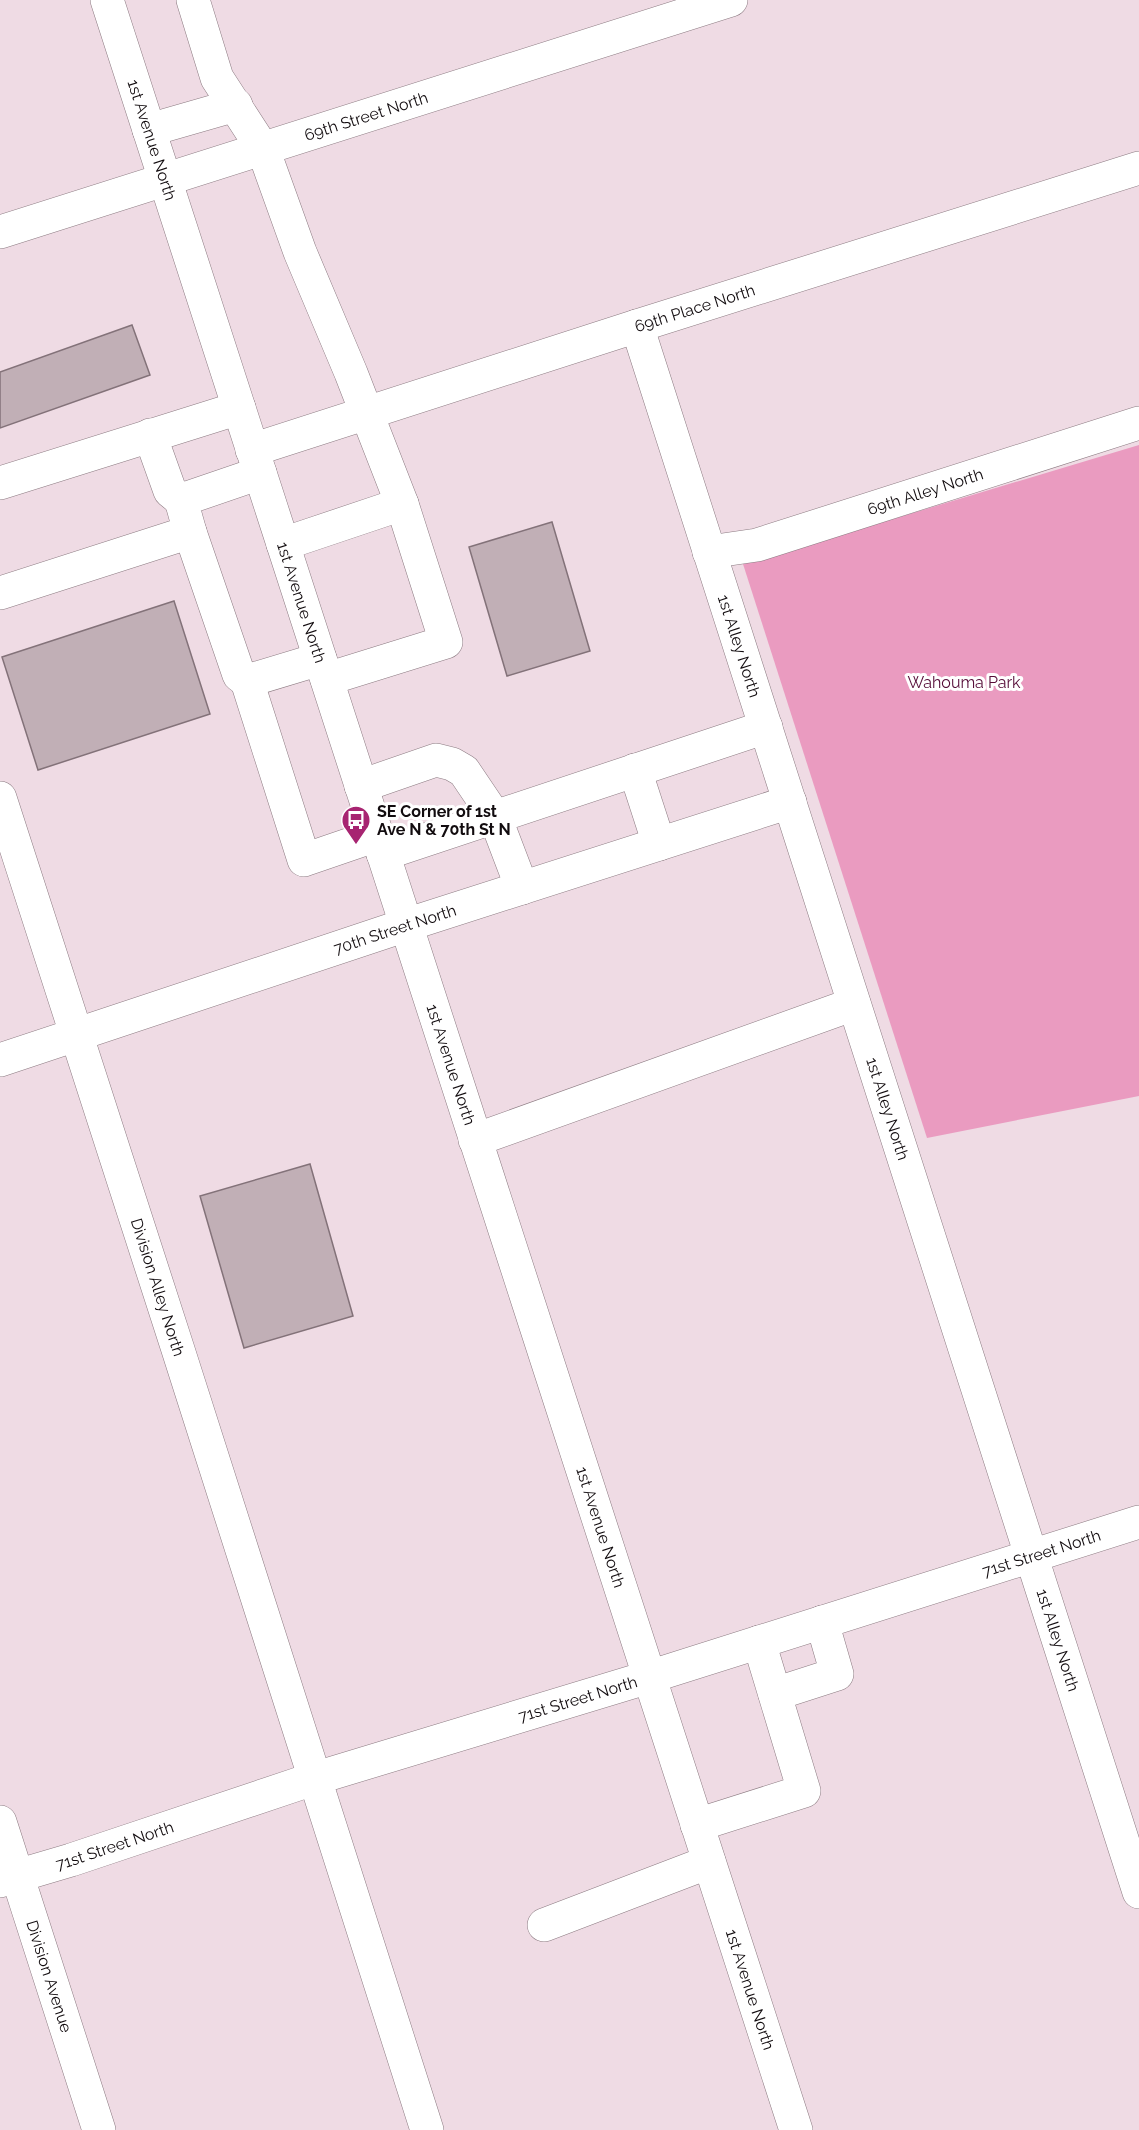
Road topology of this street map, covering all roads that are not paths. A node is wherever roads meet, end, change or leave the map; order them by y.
1 (107, 0) edge
2 (193, 0) edge
3 (730, 0) edge
4 (236, 105) junction
5 (149, 130) junction
6 (263, 149) junction
7 (1139, 168) edge
8 (165, 180) junction
9 (0, 232) edge
10 (637, 326) junction
11 (239, 408) junction
12 (366, 414) junction
13 (1139, 423) edge
14 (150, 435) junction
15 (256, 462) junction
16 (0, 483) edge
17 (181, 500) junction
18 (402, 504) junction
19 (190, 532) junction
20 (283, 544) junction
21 (709, 552) junction
22 (0, 593) edge
23 (323, 669) junction
24 (247, 681) junction
25 (766, 727) junction
26 (634, 770) junction
27 (361, 786) junction
28 (0, 798) edge
29 (790, 802) junction
30 (495, 817) junction
31 (380, 844) junction
32 (659, 844) junction
33 (522, 888) junction
34 (406, 925) junction
35 (854, 1004) junction
36 (78, 1034) junction
37 (0, 1060) edge
38 (475, 1140) junction
39 (1139, 1522) edge
40 (1032, 1556) junction
41 (822, 1622) junction
42 (759, 1641) junction
43 (649, 1677) junction
44 (775, 1694) junction
45 (313, 1779) junction
46 (0, 1822) edge
47 (697, 1825) junction
48 (709, 1862) junction
49 (9, 1878) edge
50 (1139, 1892) edge
51 (544, 1925) dead end
52 (99, 2130) edge
53 (428, 2130) edge
54 (796, 2130) edge

1 - 5 street, 1st Avenue North
2 - 4 street
3 - 6 street, 69th Street North
4 - 5 street
4 - 6 street
5 - 8 street, 1st Avenue North
6 - 8 street, 69th Street North
6 - 12 street
7 - 10 street, 69th Place North
8 - 9 street, 69th Street North
8 - 11 street, 1st Avenue North
10 - 12 street, 69th Place North
10 - 21 street, 1st Alley North
11 - 14 street
11 - 15 street, 1st Avenue North
12 - 15 street, 69th Place North
12 - 18 street
13 - 21 street, 69th Alley North
14 - 16 street
14 - 17 street
15 - 17 street, 69th Place North
15 - 20 street, 1st Avenue North
17 - 19 street
18 - 20 street
18 - 23 street
19 - 22 street
19 - 24 street
20 - 23 street, 1st Avenue North
21 - 25 street, 1st Alley North
23 - 24 street
23 - 27 street, 1st Avenue North
24 - 31 street
25 - 26 street
25 - 29 street, 1st Alley North
26 - 30 street
26 - 32 street
27 - 30 street
27 - 31 street, 1st Avenue North
28 - 36 street, Division Alley North
29 - 32 street, 70th Street North
29 - 35 street, 1st Alley North
30 - 31 street
30 - 33 street
31 - 34 street, 1st Avenue North
32 - 33 street, 70th Street North
33 - 34 street, 70th Street North
34 - 36 street, 70th Street North
34 - 38 street, 1st Avenue North
35 - 38 street
35 - 40 street, 1st Alley North
36 - 37 street, 70th Street North
36 - 45 street, Division Alley North
38 - 43 street, 1st Avenue North
39 - 40 street, 71st Street North
40 - 41 street, 71st Street North
40 - 50 street, 1st Alley North
41 - 42 street, 71st Street North
41 - 44 street
42 - 43 street, 71st Street North
42 - 44 street
43 - 45 street, 71st Street North
43 - 47 street, 1st Avenue North
44 - 47 street
45 - 49 street, 71st Street North
45 - 53 street, Division Alley North
46 - 49 street, Division Avenue
47 - 48 street, 1st Avenue North
48 - 51 street
48 - 54 street, 1st Avenue North
49 - 52 street, Division Avenue

